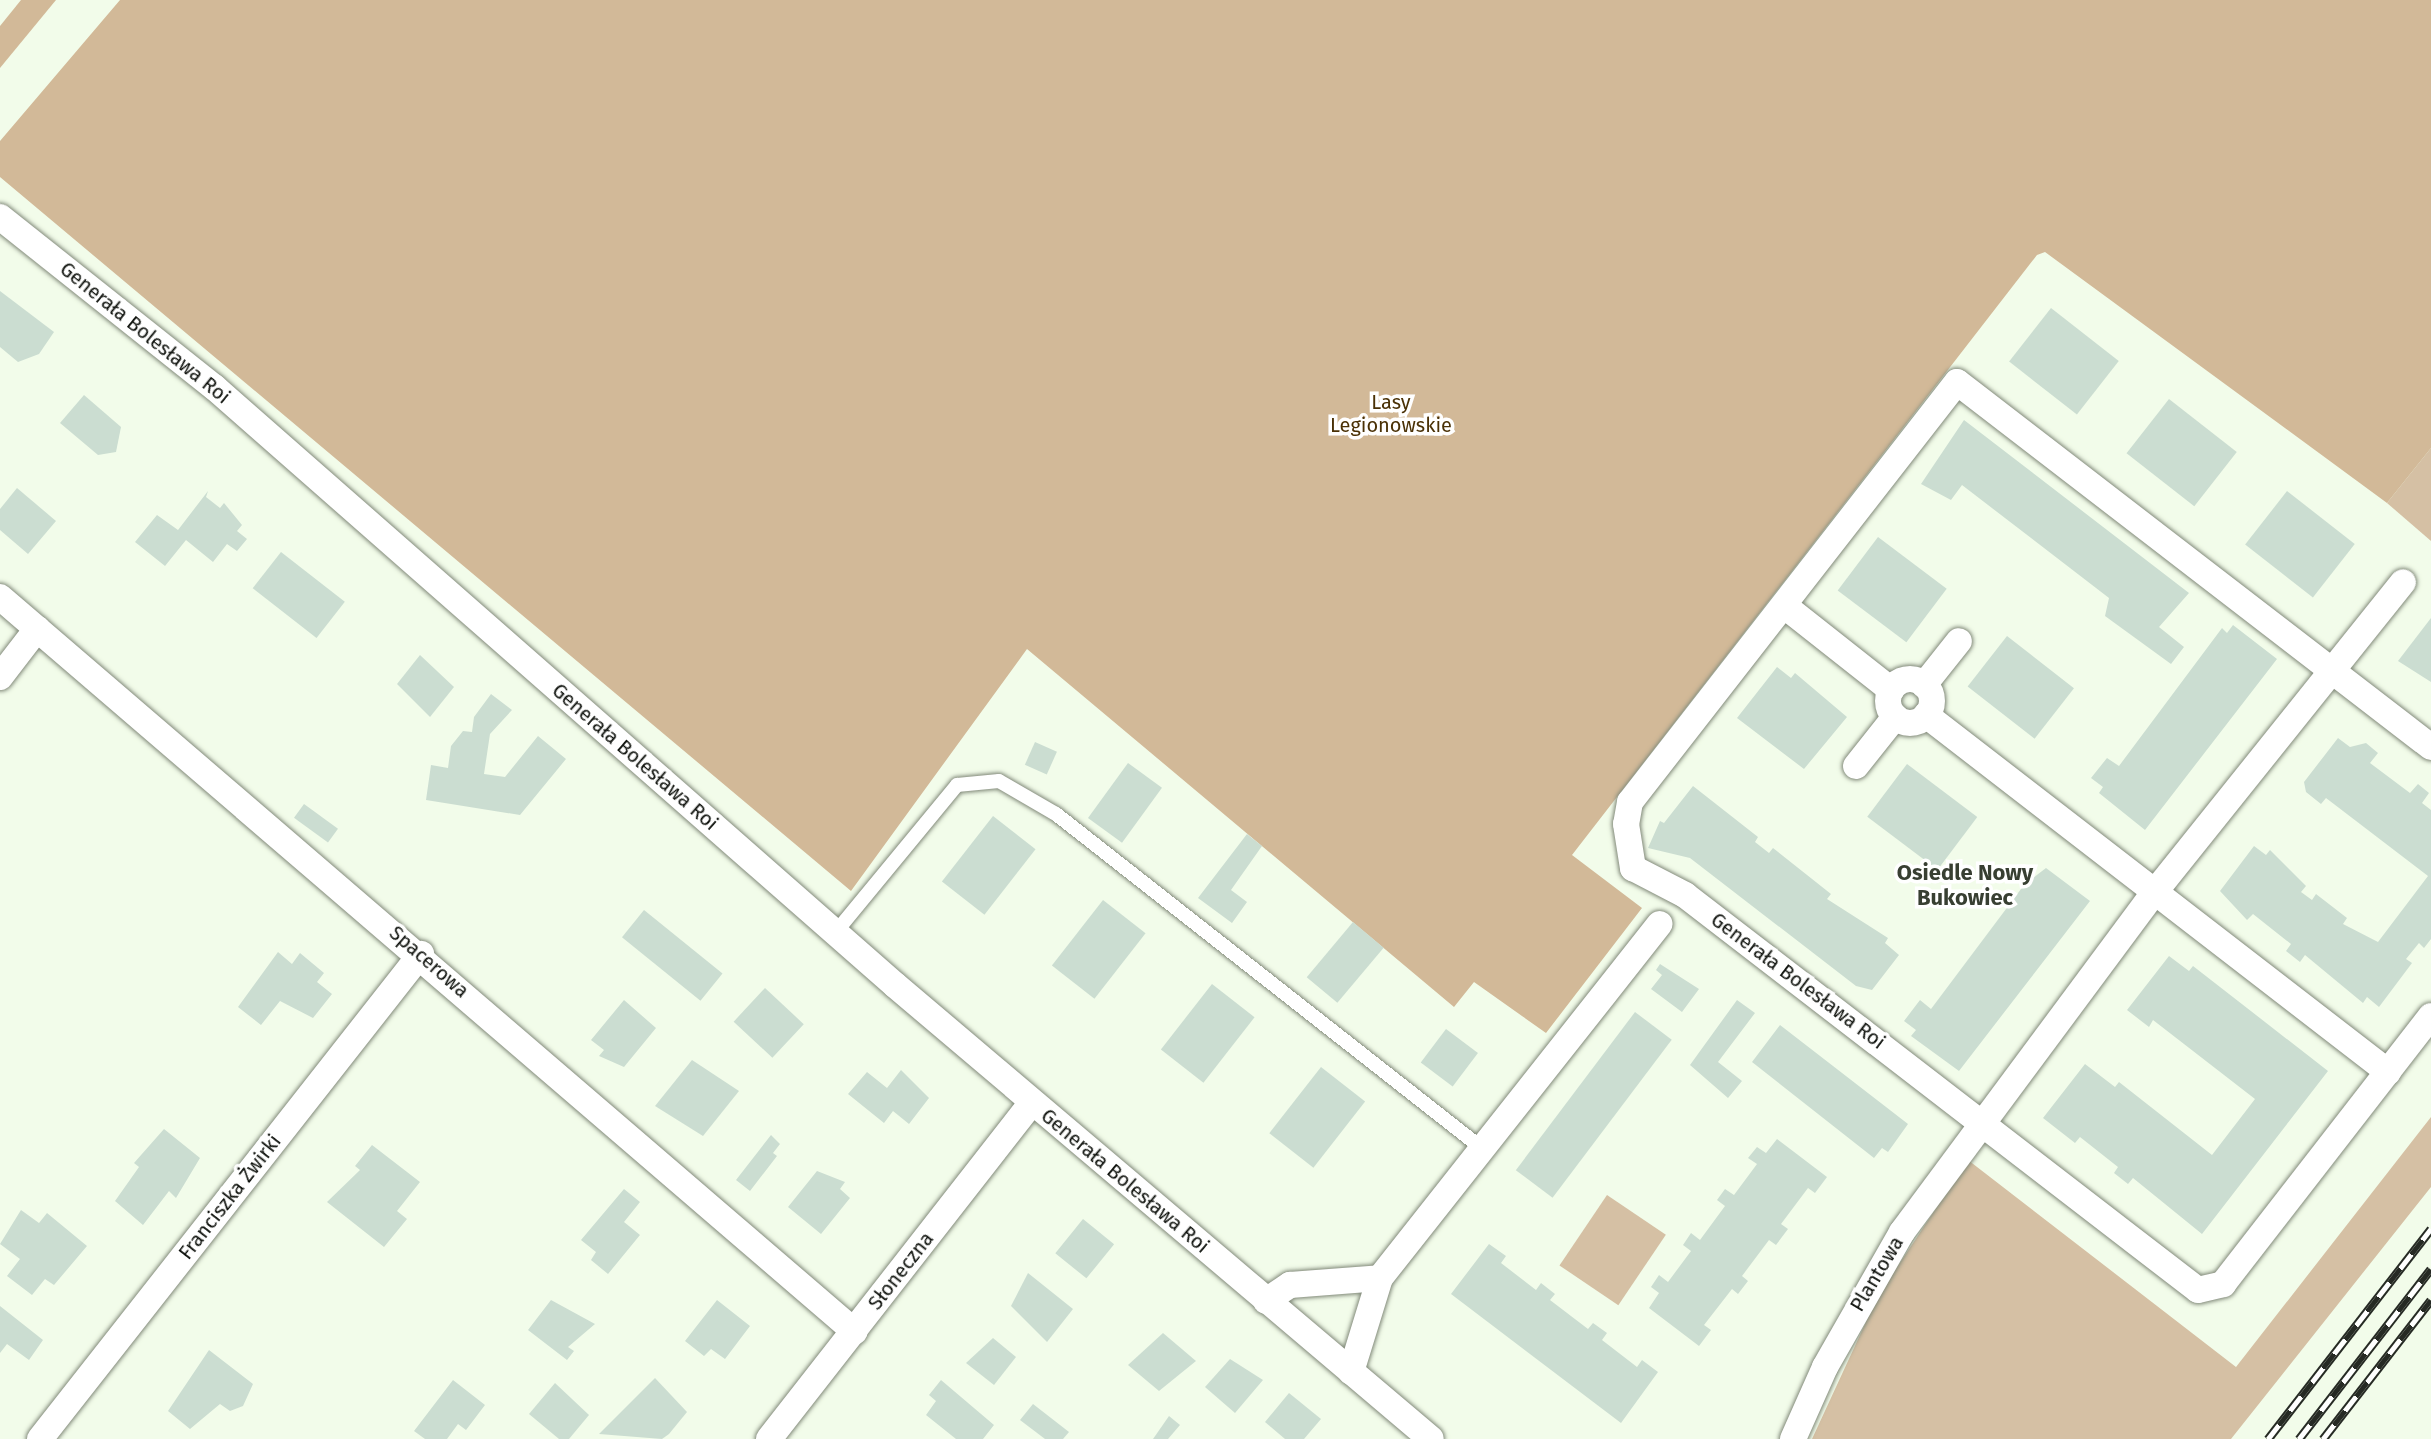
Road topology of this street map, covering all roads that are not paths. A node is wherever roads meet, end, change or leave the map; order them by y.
1 (0, 217) edge
2 (2403, 582) dead end
3 (0, 597) edge
4 (1786, 607) junction
5 (37, 629) junction
6 (1959, 641) dead end
7 (2333, 669) junction
8 (0, 677) edge
9 (1924, 685) junction
10 (1891, 690) junction
11 (1926, 715) junction
12 (1895, 717) junction
13 (2431, 747) edge
14 (1856, 766) dead end
15 (2154, 893) junction
16 (1660, 924) dead end
17 (835, 933) junction
18 (421, 954) junction
19 (2431, 1016) edge
20 (2388, 1072) junction
21 (1032, 1102) junction
22 (1982, 1122) junction
23 (1484, 1150) junction
24 (1380, 1278) junction
25 (1266, 1301) junction
26 (855, 1332) junction
27 (1351, 1372) junction
28 (40, 1439) edge
29 (769, 1439) edge
30 (1431, 1439) edge
31 (1793, 1439) edge

1 - 17 street, Generała Bolesława Roi
2 - 7 street
3 - 5 street, Spacerowa
4 - 7 street, Generała Bolesława Roi
4 - 10 street
4 - 22 street, Generała Bolesława Roi
5 - 8 street
5 - 18 street, Spacerowa
6 - 9 street
7 - 13 street, Generała Bolesława Roi
7 - 15 street
9 - 10 street
9 - 11 street
10 - 12 street
11 - 12 street
11 - 15 street
12 - 14 street
15 - 20 street
15 - 22 street
16 - 23 street
17 - 21 street, Generała Bolesława Roi
17 - 23 lane
18 - 26 street, Spacerowa
18 - 28 street, Franciszka Żwirki
19 - 20 street
20 - 22 street, Generała Bolesława Roi
21 - 25 street, Generała Bolesława Roi
21 - 26 street, Słoneczna
22 - 31 street, Plantowa
23 - 24 street
24 - 25 street
24 - 27 street
25 - 27 street, Generała Bolesława Roi
26 - 29 street, Słoneczna
27 - 30 street, Generała Bolesława Roi

